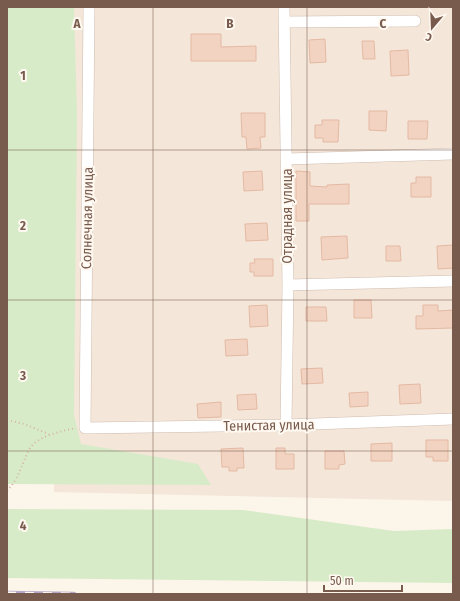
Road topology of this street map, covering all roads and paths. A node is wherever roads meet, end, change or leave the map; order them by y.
1 (89, 7) edge
2 (284, 7) edge
3 (414, 21) dead end
4 (284, 22) junction
5 (453, 154) edge
6 (286, 159) junction
7 (453, 281) edge
8 (288, 285) junction
9 (453, 419) edge
10 (7, 420) edge
11 (286, 425) junction
12 (85, 428) junction
13 (49, 434) junction
14 (7, 490) edge

1 - 12 street, Солнечная улица
2 - 4 street, Отрадная улица
3 - 4 street
4 - 6 street, Отрадная улица
5 - 6 street
6 - 8 street, Отрадная улица
7 - 8 street
8 - 11 street, Отрадная улица
9 - 11 street, Тенистая улица
10 - 13 path
11 - 12 street, Тенистая улица
12 - 13 path
13 - 14 path

